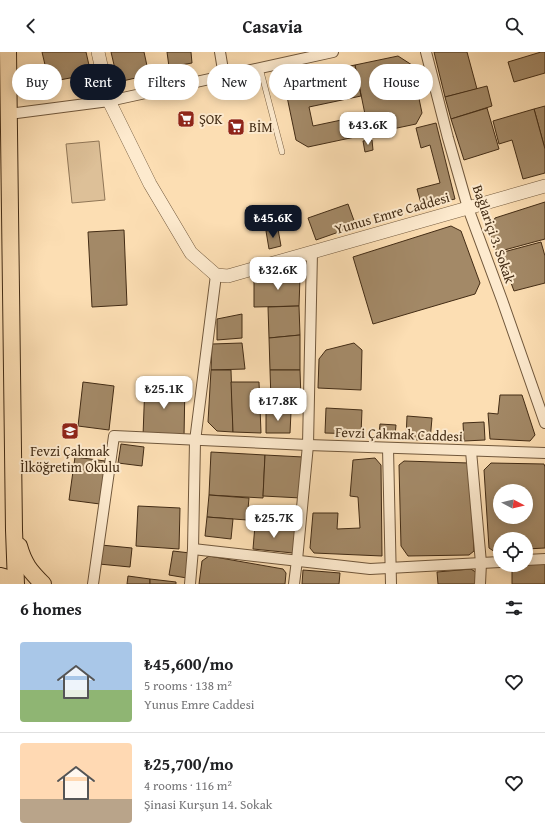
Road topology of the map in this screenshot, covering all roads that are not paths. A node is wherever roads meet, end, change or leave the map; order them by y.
1 (8, 52) edge
2 (98, 52) edge
3 (220, 52) edge
4 (426, 52) edge
5 (327, 53) edge
6 (222, 64) edge
7 (261, 68) edge
8 (261, 72) edge
9 (207, 80) edge
10 (109, 101) junction
11 (8, 114) junction
12 (282, 152) dead end
13 (545, 186) edge
14 (468, 208) junction
15 (312, 252) junction
16 (216, 275) junction
17 (541, 399) edge
18 (545, 423) edge
19 (195, 441) junction
20 (308, 445) junction
21 (388, 448) junction
22 (470, 451) junction
23 (545, 453) edge
24 (14, 530) junction
25 (193, 549) junction
26 (545, 559) edge
27 (297, 560) junction
28 (533, 560) edge
29 (493, 562) edge
30 (481, 563) junction
31 (391, 568) junction
32 (11, 581) edge
33 (43, 584) edge
34 (93, 584) edge
35 (190, 584) edge
36 (294, 584) edge
37 (391, 584) edge
38 (480, 584) edge

1 - 11 main road
2 - 10 street
3 - 6 street
4 - 14 street, Bağlariçi 3. Sokak
5 - 7 street
8 - 12 lane
9 - 10 street
10 - 11 street
10 - 16 street
11 - 24 main road
13 - 14 street, Yunus Emre Caddesi
14 - 15 street, Yunus Emre Caddesi
14 - 17 street, Bağlariçi 3. Sokak
15 - 16 street, Yunus Emre Caddesi
15 - 20 street
16 - 19 street
17 - 18 street, Bağlariçi 3. Sokak
19 - 20 street, Fevzi Çakmak Caddesi
19 - 25 street
19 - 34 street, Fevzi Çakmak Caddesi
20 - 21 street, Fevzi Çakmak Caddesi
20 - 27 street
21 - 22 street, Fevzi Çakmak Caddesi
21 - 31 street
22 - 23 street, Fevzi Çakmak Caddesi
22 - 30 street
24 - 32 main road
24 - 33 main road
25 - 27 street
25 - 35 street
26 - 28 street
27 - 31 street
27 - 36 street
29 - 30 street
30 - 31 street
30 - 38 street
31 - 37 street

